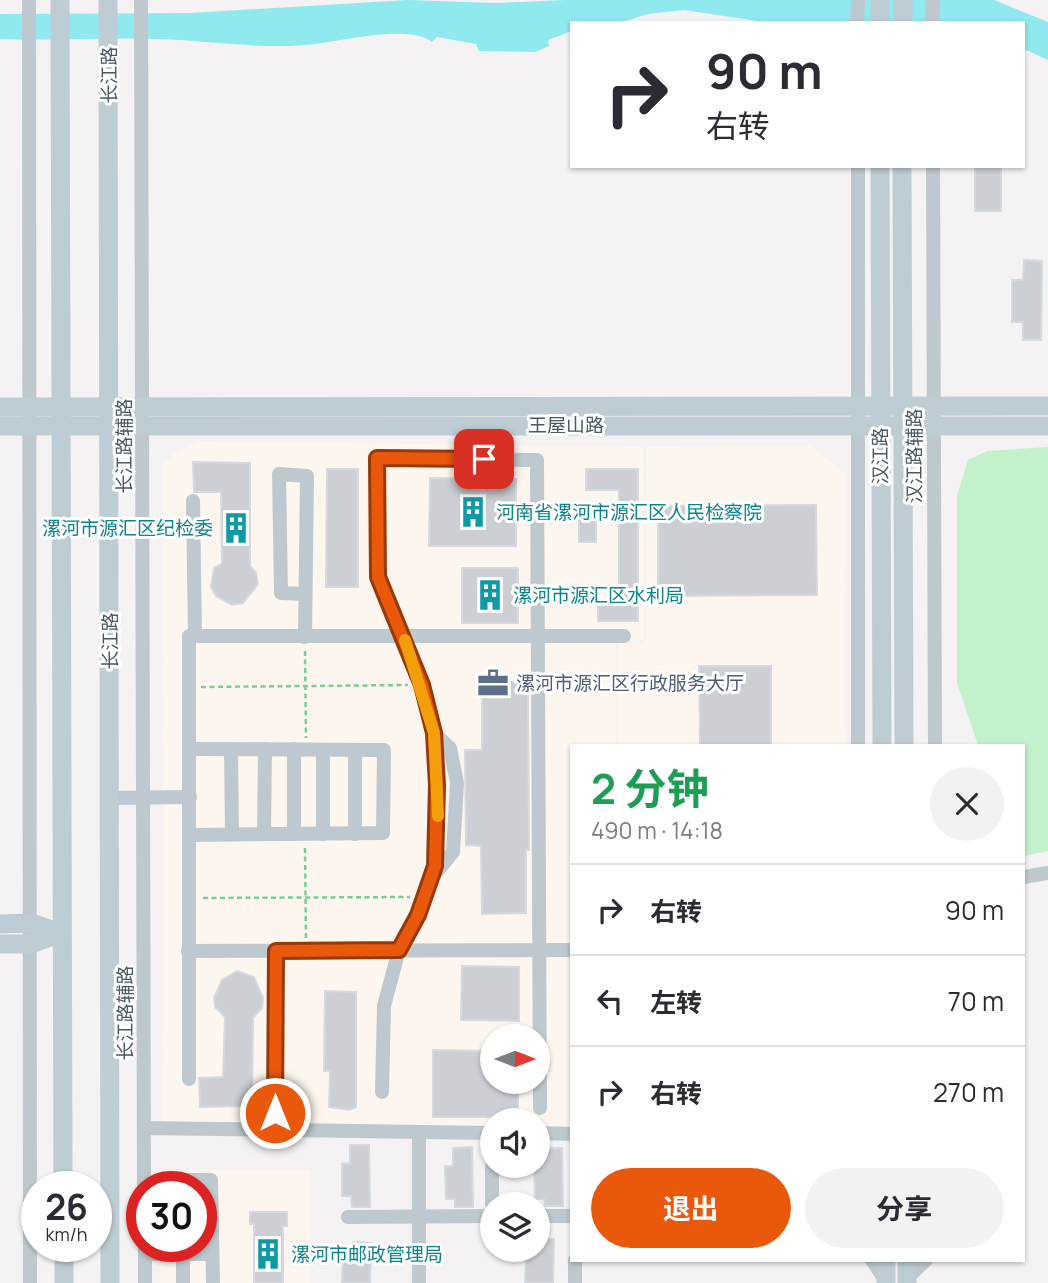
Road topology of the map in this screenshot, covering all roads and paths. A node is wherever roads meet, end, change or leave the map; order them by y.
1 (858, 0) edge
2 (880, 0) edge
3 (903, 0) edge
4 (933, 0) edge
5 (60, 4) edge
6 (108, 4) edge
7 (141, 4) edge
8 (29, 6) edge
9 (857, 21) edge
10 (880, 21) edge
11 (903, 21) edge
12 (932, 21) edge
13 (858, 168) edge
14 (880, 168) edge
15 (902, 168) edge
16 (933, 168) edge
17 (859, 406) junction
18 (0, 407) edge
19 (880, 407) junction
20 (933, 407) junction
21 (1048, 407) edge
22 (31, 416) junction
23 (62, 416) junction
24 (109, 416) junction
25 (143, 416) junction
26 (902, 417) junction
27 (0, 426) edge
28 (1048, 426) edge
29 (859, 427) junction
30 (880, 427) junction
31 (933, 427) junction
32 (193, 501) dead end
33 (305, 594) junction
34 (195, 636) junction
35 (624, 636) dead end
36 (305, 637) junction
37 (404, 637) junction
38 (538, 637) junction
39 (422, 685) junction
40 (306, 686) junction
41 (189, 687) junction
42 (858, 744) edge
43 (883, 744) edge
44 (904, 744) edge
45 (935, 744) edge
46 (189, 749) junction
47 (231, 749) junction
48 (265, 749) junction
49 (300, 750) junction
50 (323, 750) junction
51 (355, 750) junction
52 (190, 797) junction
53 (111, 798) junction
54 (144, 798) junction
55 (232, 834) junction
56 (264, 834) junction
57 (299, 834) junction
58 (323, 834) junction
59 (355, 834) junction
60 (190, 835) junction
61 (1048, 873) edge
62 (1025, 877) edge
63 (426, 889) junction
64 (306, 897) junction
65 (190, 898) junction
66 (0, 923) edge
67 (31, 923) junction
68 (61, 933) junction
69 (0, 944) edge
70 (31, 944) junction
71 (306, 950) junction
72 (399, 950) junction
73 (538, 950) junction
74 (570, 950) edge
75 (188, 951) junction
76 (276, 951) junction
77 (189, 1079) dead end
78 (382, 1092) dead end
79 (540, 1108) dead end
80 (275, 1113) dead end
81 (144, 1128) junction
82 (419, 1132) junction
83 (480, 1133) edge
84 (550, 1133) edge
85 (570, 1134) edge
86 (64, 1171) edge
87 (144, 1171) edge
88 (480, 1216) edge
89 (550, 1216) edge
90 (570, 1216) edge
91 (348, 1217) dead end
92 (419, 1217) junction
93 (64, 1262) edge
94 (145, 1262) edge
95 (183, 1262) edge
96 (212, 1262) edge
97 (575, 1262) edge
98 (873, 1262) edge
99 (886, 1262) edge
100 (923, 1262) edge
101 (907, 1273) edge
102 (886, 1282) edge
103 (30, 1283) edge
104 (64, 1283) edge
105 (110, 1283) edge
106 (145, 1283) edge
107 (183, 1283) edge
108 (213, 1283) edge
109 (419, 1283) edge
110 (575, 1283) edge

1 - 9 street
2 - 10 street
3 - 11 street
4 - 12 street
5 - 23 street
6 - 24 street, 长江路
7 - 25 street, 长江路辅路
8 - 22 street
13 - 17 street
14 - 19 street, 汉江路
15 - 26 street, 汉江路
16 - 20 street, 汉江路辅路
17 - 19 street, 王屋山路
17 - 25 street, 王屋山路
17 - 29 street
18 - 22 street, 王屋山路
19 - 26 street, 王屋山路
19 - 30 street, 汉江路
20 - 21 street, 王屋山路
20 - 26 street, 王屋山路
20 - 31 street, 汉江路辅路
22 - 23 street, 王屋山路
22 - 27 street, 王屋山路
22 - 67 street
23 - 24 street, 王屋山路
23 - 68 street
24 - 25 street, 王屋山路
24 - 53 street, 长江路
25 - 29 street, 王屋山路
25 - 54 street, 长江路辅路
26 - 30 street, 王屋山路
26 - 31 street, 王屋山路
26 - 44 street, 汉江路
28 - 31 street, 王屋山路
29 - 30 street, 王屋山路
29 - 42 street
30 - 43 street, 汉江路
31 - 45 street, 汉江路辅路
32 - 34 street
33 - 33 street
33 - 36 street
34 - 36 street
34 - 41 street
35 - 38 street
36 - 37 street
36 - 40 path
37 - 38 street
37 - 38 street
37 - 39 street
38 - 73 street
39 - 40 path
39 - 63 street
40 - 41 path
40 - 49 path
41 - 46 street
46 - 47 street
46 - 52 street
47 - 48 street
47 - 55 street
48 - 49 street
48 - 56 street
49 - 50 street
49 - 57 street
50 - 51 street
50 - 58 street
51 - 59 street
51 - 59 street
52 - 54 street
52 - 60 street
53 - 54 street
53 - 105 street, 长江路
54 - 81 street, 长江路辅路
55 - 56 street
55 - 60 street
56 - 57 street
57 - 58 street
57 - 64 path
58 - 59 street
60 - 65 street
61 - 62 street
63 - 64 path
63 - 72 street
64 - 65 path
64 - 71 path
65 - 75 street
66 - 67 street
67 - 68 street
67 - 70 street
68 - 70 street
68 - 86 street
69 - 70 street
70 - 103 street
71 - 72 street
71 - 76 street
72 - 73 street
72 - 78 street
73 - 74 street
73 - 79 street
75 - 76 street
75 - 77 street
76 - 80 street
81 - 82 street
81 - 87 street, 长江路辅路
82 - 83 street
82 - 92 street
84 - 85 street
88 - 92 street
89 - 90 street
91 - 92 street
92 - 109 street
93 - 104 street
94 - 106 street
95 - 107 street
96 - 108 street
97 - 110 street
98 - 102 street
99 - 102 street
100 - 101 street

